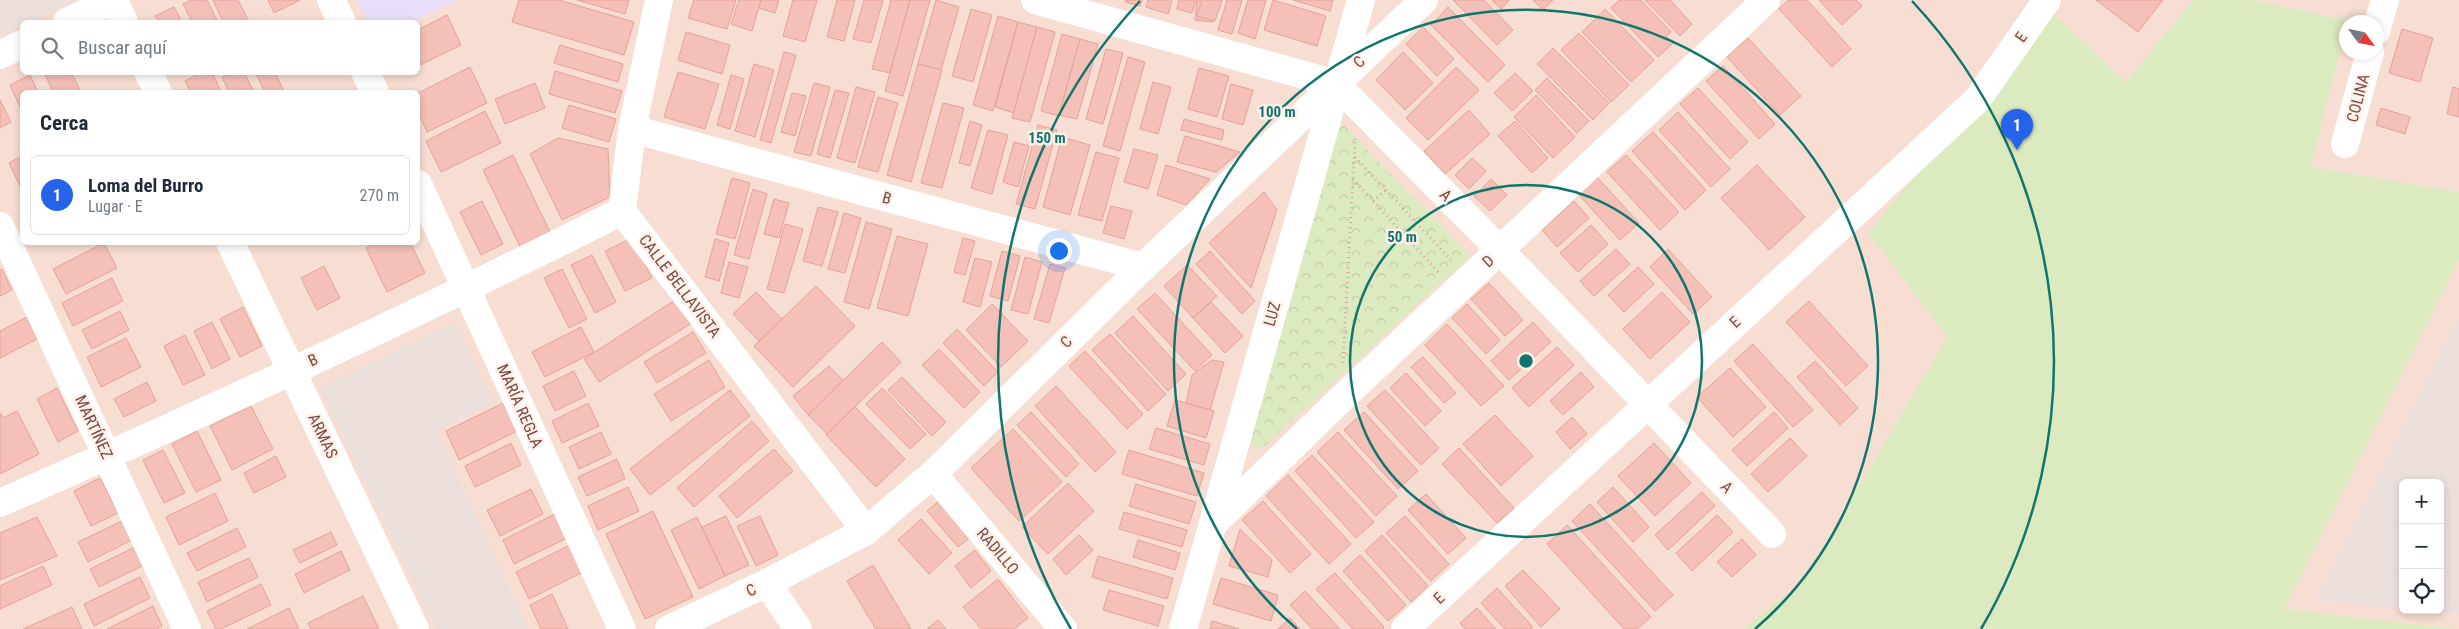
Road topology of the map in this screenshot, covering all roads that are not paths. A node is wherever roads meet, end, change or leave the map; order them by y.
1 (113, 0) edge
2 (331, 0) edge
3 (659, 0) edge
4 (1035, 0) edge
5 (1361, 0) edge
6 (1424, 0) edge
7 (1766, 0) edge
8 (2047, 0) edge
9 (2385, 0) edge
10 (2381, 15) edge
11 (70, 20) edge
12 (123, 20) edge
13 (341, 20) edge
14 (20, 45) edge
15 (0, 55) edge
16 (2368, 60) edge
17 (150, 75) edge
18 (366, 75) edge
19 (1336, 84) junction
20 (157, 90) edge
21 (374, 90) edge
22 (632, 129) junction
23 (2345, 144) dead end
24 (420, 188) edge
25 (622, 210) junction
26 (0, 226) edge
27 (231, 245) edge
28 (1500, 250) junction
29 (1143, 267) junction
30 (467, 289) junction
31 (291, 370) junction
32 (1647, 403) junction
33 (107, 456) junction
34 (933, 474) junction
35 (0, 503) edge
36 (1213, 524) junction
37 (866, 531) junction
38 (1772, 534) dead end
39 (767, 583) junction
40 (187, 629) edge
41 (415, 629) edge
42 (622, 629) edge
43 (669, 629) edge
44 (798, 629) edge
45 (1062, 629) edge
46 (1183, 629) edge
47 (1406, 629) edge

1 - 11 street
1 - 12 street
2 - 13 street
3 - 22 street
4 - 19 street, A
5 - 19 street, LUZ
6 - 19 street, C
7 - 28 street, D
8 - 32 street, E
9 - 10 street
14 - 15 street
16 - 23 street, COLINA
17 - 20 street
18 - 21 street
19 - 28 street, A
19 - 29 street, C
19 - 36 street, LUZ
22 - 25 street
22 - 29 street, B
24 - 30 street, MARÍA REGLA
25 - 30 street, B
25 - 37 street, CALLE BELLAVISTA
26 - 33 street, MARTÍNEZ
27 - 31 street, ARMAS
28 - 32 street, A
28 - 36 street, D
29 - 34 street, C
30 - 31 street, B
30 - 42 street, MARÍA REGLA
31 - 33 street, B
31 - 41 street, ARMAS
32 - 38 street, A
32 - 47 street, E
33 - 35 street, B
33 - 40 street, MARTÍNEZ
34 - 37 street, C
34 - 45 street, RADILLO
36 - 46 street, LUZ
37 - 39 street, C
39 - 43 street, C
39 - 44 street

